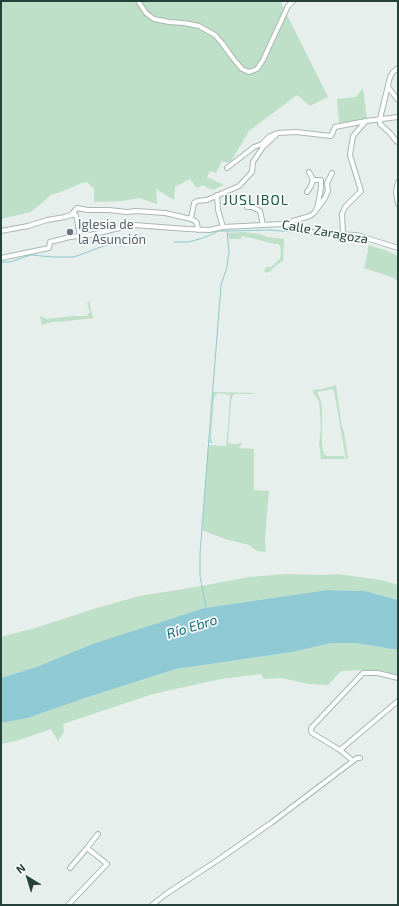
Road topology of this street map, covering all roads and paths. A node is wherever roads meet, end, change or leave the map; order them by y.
1 (138, 1) edge
2 (293, 1) edge
3 (398, 68) edge
4 (388, 87) junction
5 (398, 100) edge
6 (398, 117) edge
7 (380, 119) junction
8 (366, 121) junction
9 (278, 133) junction
10 (398, 142) edge
11 (226, 168) dead end
12 (309, 172) dead end
13 (332, 173) dead end
14 (313, 180) junction
15 (398, 182) edge
16 (307, 192) dead end
17 (217, 195) junction
18 (398, 204) edge
19 (247, 207) dead end
20 (317, 210) junction
21 (71, 215) junction
22 (191, 218) junction
23 (263, 225) junction
24 (288, 225) junction
25 (223, 227) junction
26 (198, 230) junction
27 (1, 231) edge
28 (343, 234) junction
29 (80, 236) junction
30 (398, 248) edge
31 (1, 258) edge
32 (398, 678) edge
33 (398, 701) edge
34 (340, 750) junction
35 (360, 758) dead end
36 (353, 761) junction
37 (98, 834) dead end
38 (87, 848) junction
39 (70, 868) dead end
40 (68, 905) edge
41 (152, 905) edge

1 - 2 street
3 - 4 street
4 - 5 street
4 - 7 street
6 - 7 street
7 - 8 street
7 - 10 street
8 - 9 street
8 - 28 street
9 - 11 street
9 - 17 street
12 - 14 street
13 - 20 street
14 - 16 street
14 - 20 street
15 - 18 street
17 - 22 street
17 - 25 street
19 - 23 street
20 - 24 street
21 - 22 street
21 - 27 street
21 - 29 street
22 - 26 street
23 - 24 street, Calle Zaragoza
23 - 25 street, Calle Zaragoza
24 - 28 street, Calle Zaragoza
25 - 26 street, Calle Zaragoza
26 - 29 street, Calle Zaragoza
28 - 30 street, Calle Zaragoza
29 - 31 street, Calle Zaragoza
32 - 34 street
33 - 34 street
34 - 36 street
35 - 36 street
36 - 41 street
37 - 38 street
38 - 39 street
38 - 40 street

